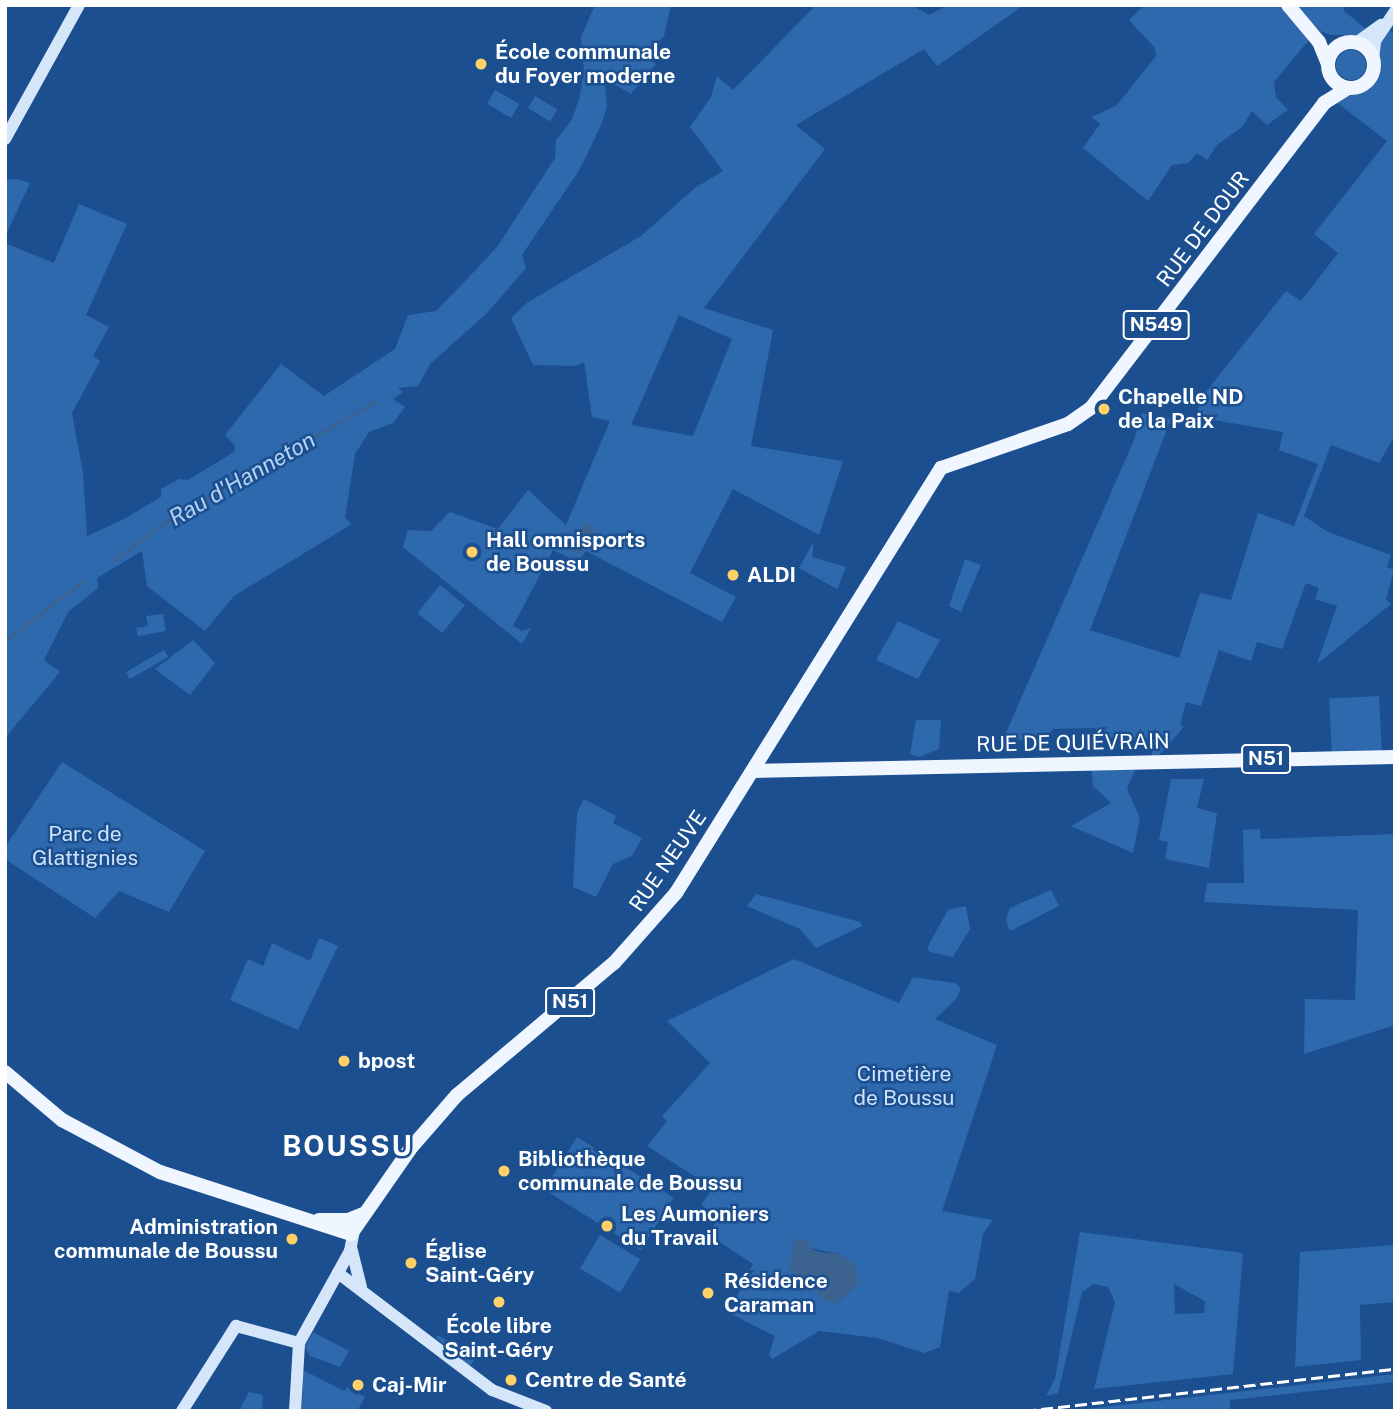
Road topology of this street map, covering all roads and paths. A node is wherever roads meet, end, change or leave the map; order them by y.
1 (79, 5) edge
2 (1288, 5) edge
3 (1392, 15) edge
4 (1304, 22) junction
5 (1352, 43) junction
6 (1373, 61) junction
7 (1329, 69) junction
8 (1348, 88) junction
9 (1324, 103) junction
10 (5, 139) edge
11 (935, 475) joint
12 (1395, 757) edge
13 (1395, 764) edge
14 (1137, 765) junction
15 (753, 771) junction
16 (5, 1072) edge
17 (348, 1233) junction
18 (338, 1273) junction
19 (361, 1287) junction
20 (299, 1343) junction
21 (182, 1411) edge
22 (295, 1411) edge
23 (546, 1411) edge

1 - 10 street
2 - 4 main road
3 - 5 street
3 - 6 street
4 - 5 main road
4 - 7 main road
5 - 6 main road
5 - 7 main road
6 - 8 main road
7 - 8 main road
7 - 9 main road, RUE DE DOUR
8 - 9 main road, RUE DE DOUR / N549
9 - 11 main road, RUE DE DOUR / N549
11 - 15 main road, RUE NEUVE / N549
12 - 14 main road, RUE DE QUIÉVRAIN / N51
13 - 14 main road, N51
14 - 15 main road, RUE DE QUIÉVRAIN / N51
15 - 17 main road, RUE NEUVE / N51
16 - 17 main road, N51
17 - 18 street
17 - 19 street
18 - 19 street
18 - 20 street
19 - 23 street
20 - 21 street
20 - 22 street

